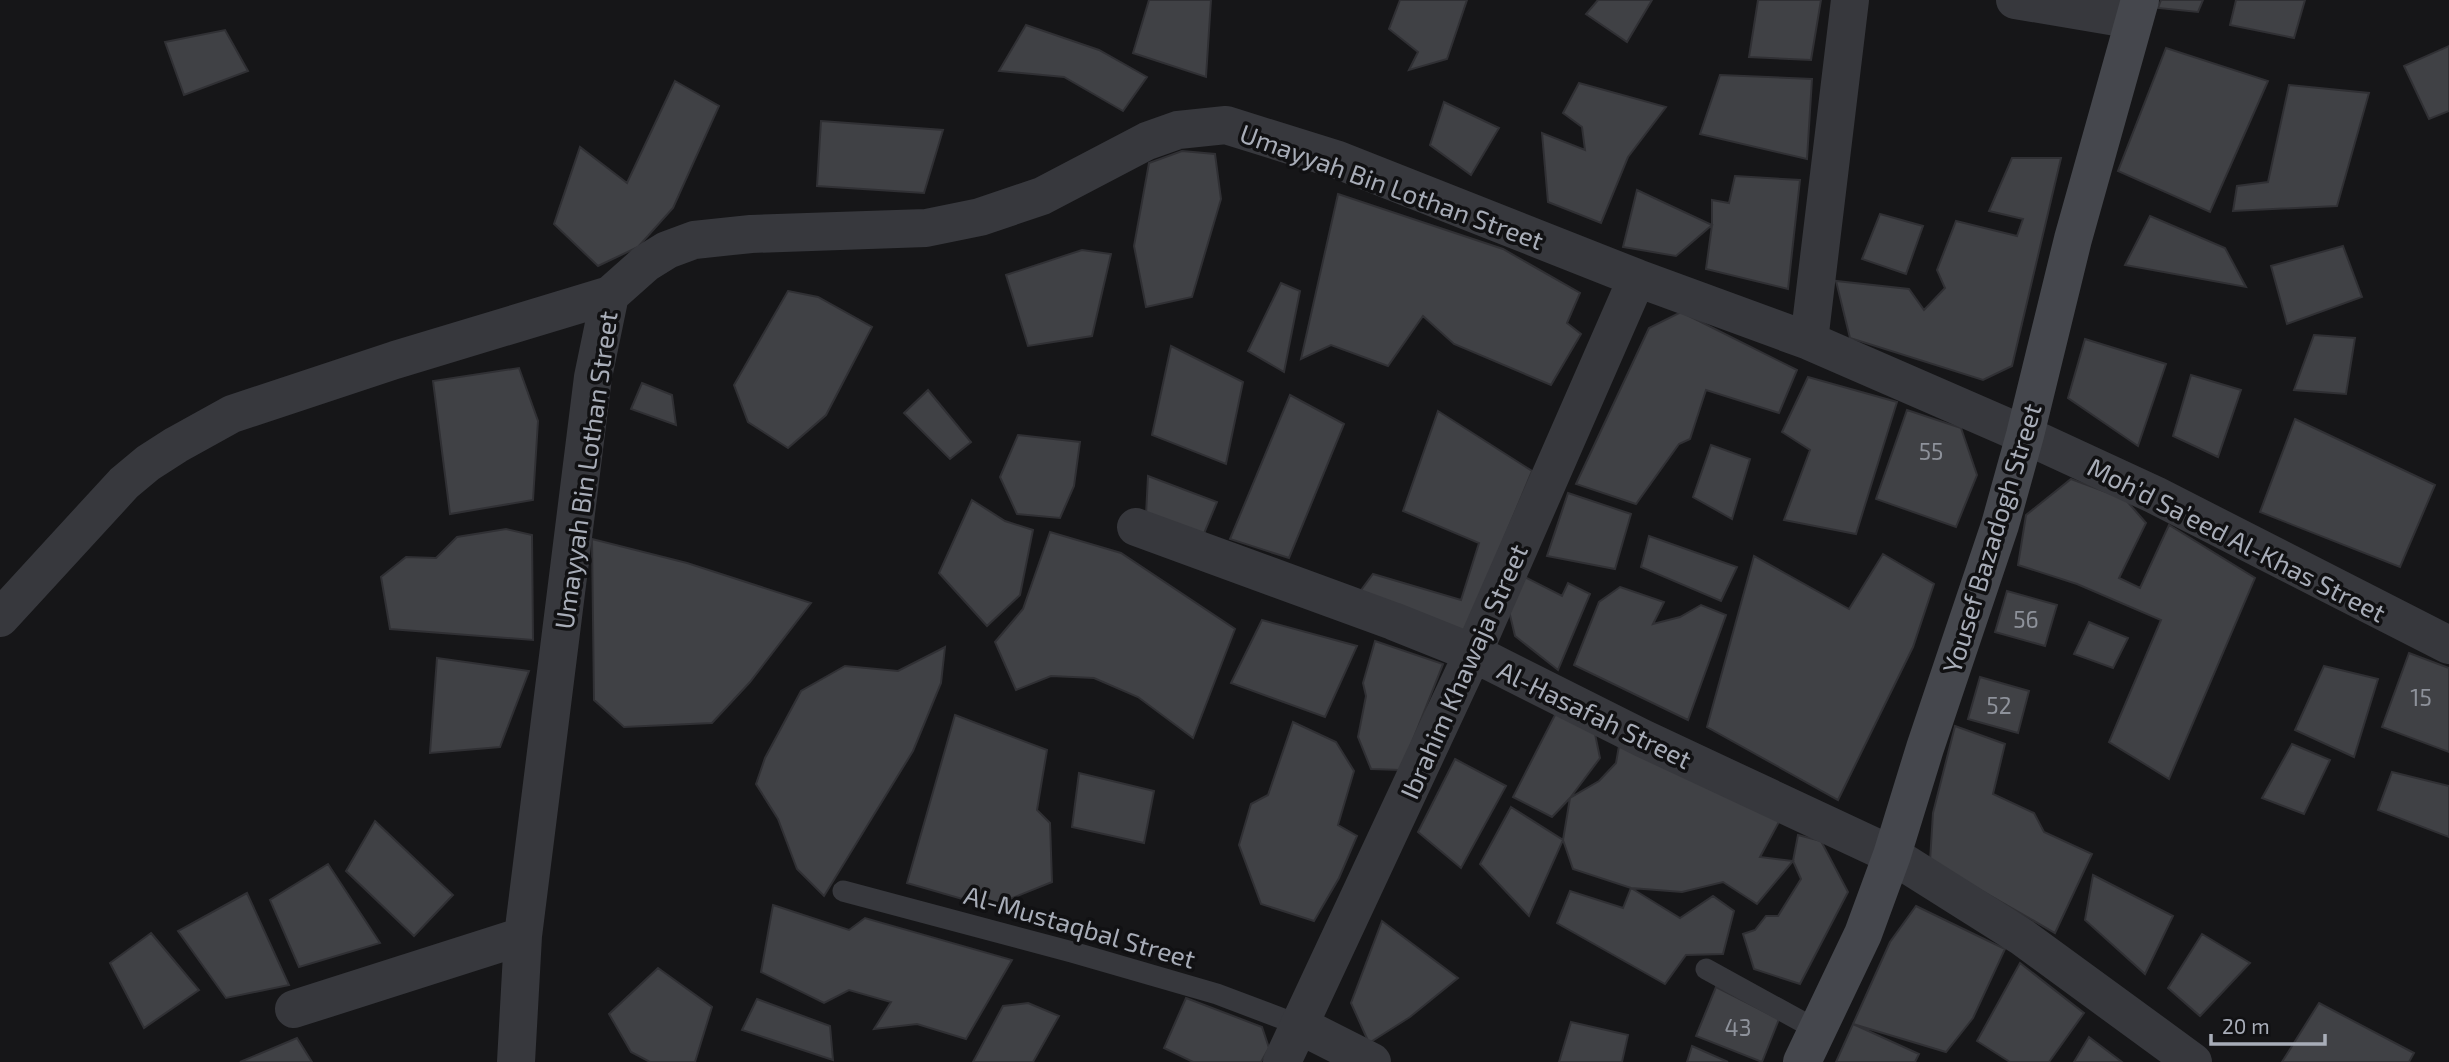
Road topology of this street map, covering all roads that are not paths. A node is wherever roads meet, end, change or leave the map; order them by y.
1 (1850, 0) edge
2 (2015, 0) edge
3 (2137, 10) edge
4 (1637, 278) junction
5 (610, 295) junction
6 (1809, 341) junction
7 (2025, 435) junction
8 (1136, 527) dead end
9 (0, 618) edge
10 (2449, 645) edge
11 (1473, 653) junction
12 (1892, 855) junction
13 (843, 891) dead end
14 (523, 936) junction
15 (1706, 969) dead end
16 (294, 1009) dead end
17 (1299, 1026) junction
18 (1810, 1046) edge
19 (516, 1062) edge
20 (1282, 1062) edge
21 (1372, 1062) edge
22 (2193, 1062) edge

1 - 6 street
2 - 3 street
3 - 7 main road, Yousef Bazadogh Street
4 - 5 street, Umayyah Bin Lothan Street
4 - 6 street, Umayyah Bin Lothan Street
4 - 11 street, Ibrahim Khawaja Street
5 - 9 street
5 - 14 street, Umayyah Bin Lothan Street
6 - 7 street, Umayyah Bin Lothan Street
7 - 10 street, Moh’d Sa’eed Al-Khas Street
7 - 12 main road, Yousef Bazadogh Street
8 - 11 street, Al-Hasafah Street
11 - 12 street, Al-Hasafah Street
11 - 17 street, Ibrahim Khawaja Street
12 - 18 main road, Yousef Bazadogh Street
12 - 22 street, Al-Hasafah Street
13 - 17 lane, Al-Mustaqbal Street
14 - 16 street
14 - 19 street, Umayyah Bin Lothan Street
15 - 18 lane
17 - 20 street, Ibrahim Khawaja Street
17 - 21 street

